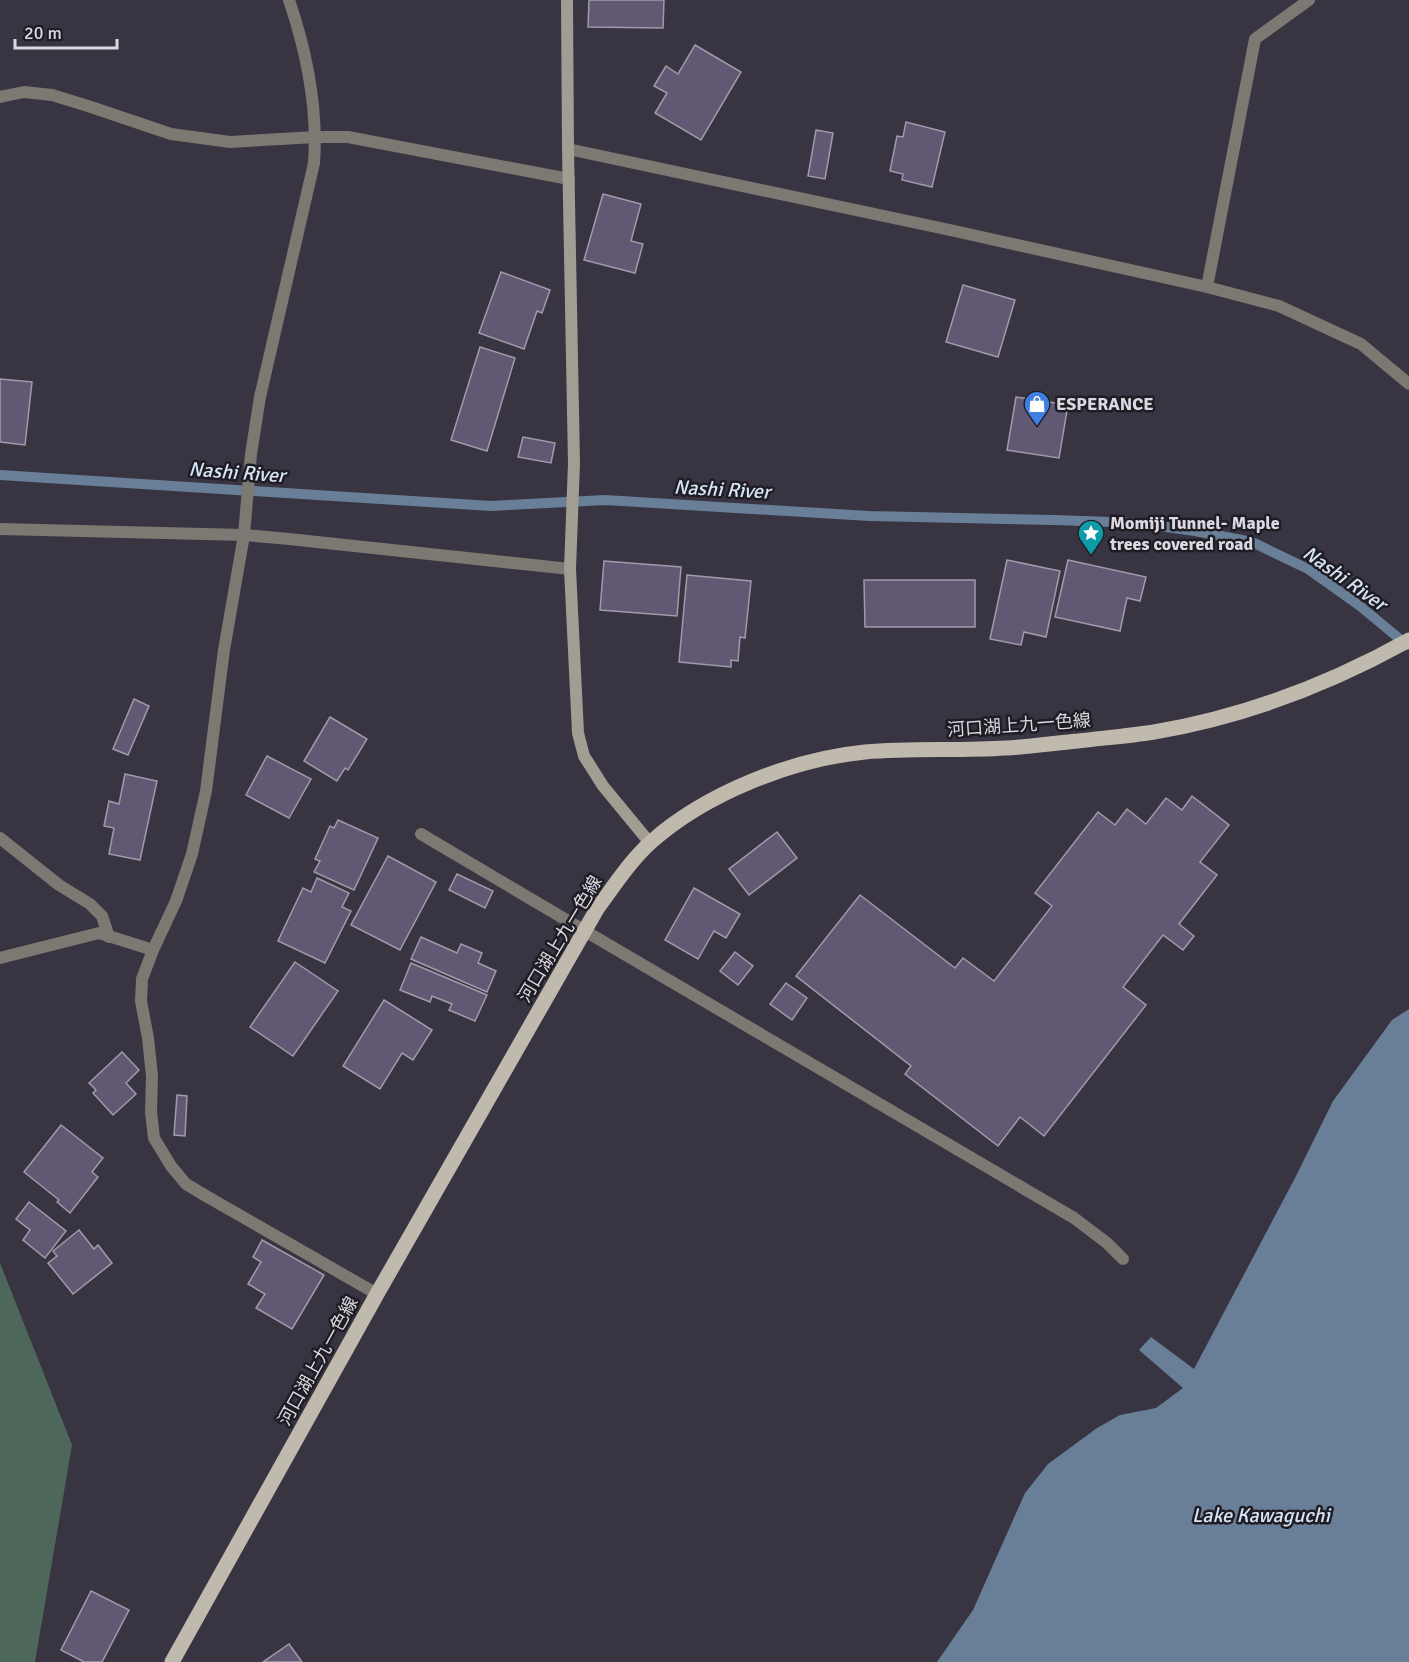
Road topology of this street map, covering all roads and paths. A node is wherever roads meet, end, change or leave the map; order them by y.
1 (290, 0) edge
2 (567, 0) edge
3 (1310, 0) edge
4 (0, 97) edge
5 (316, 137) junction
6 (568, 149) junction
7 (569, 179) junction
8 (1207, 287) junction
9 (1409, 384) edge
10 (0, 529) edge
11 (244, 535) junction
12 (570, 569) junction
13 (1409, 640) edge
14 (421, 834) dead end
15 (0, 838) edge
16 (650, 843) junction
17 (585, 931) junction
18 (109, 937) junction
19 (153, 950) junction
20 (0, 958) edge
21 (1123, 1260) dead end
22 (377, 1294) junction
23 (172, 1662) edge

1 - 5 street
2 - 6 street
3 - 8 street
4 - 5 street
5 - 7 street
5 - 11 street
6 - 7 street
6 - 8 street
7 - 12 street
8 - 9 street
10 - 11 street
11 - 12 street
11 - 19 street
12 - 16 street
13 - 16 main road, 河口湖上九一色線
14 - 17 street
15 - 18 street
16 - 17 main road, 河口湖上九一色線
17 - 21 street
17 - 22 main road, 河口湖上九一色線
18 - 19 street
18 - 20 street
19 - 22 street
22 - 23 main road, 河口湖上九一色線

